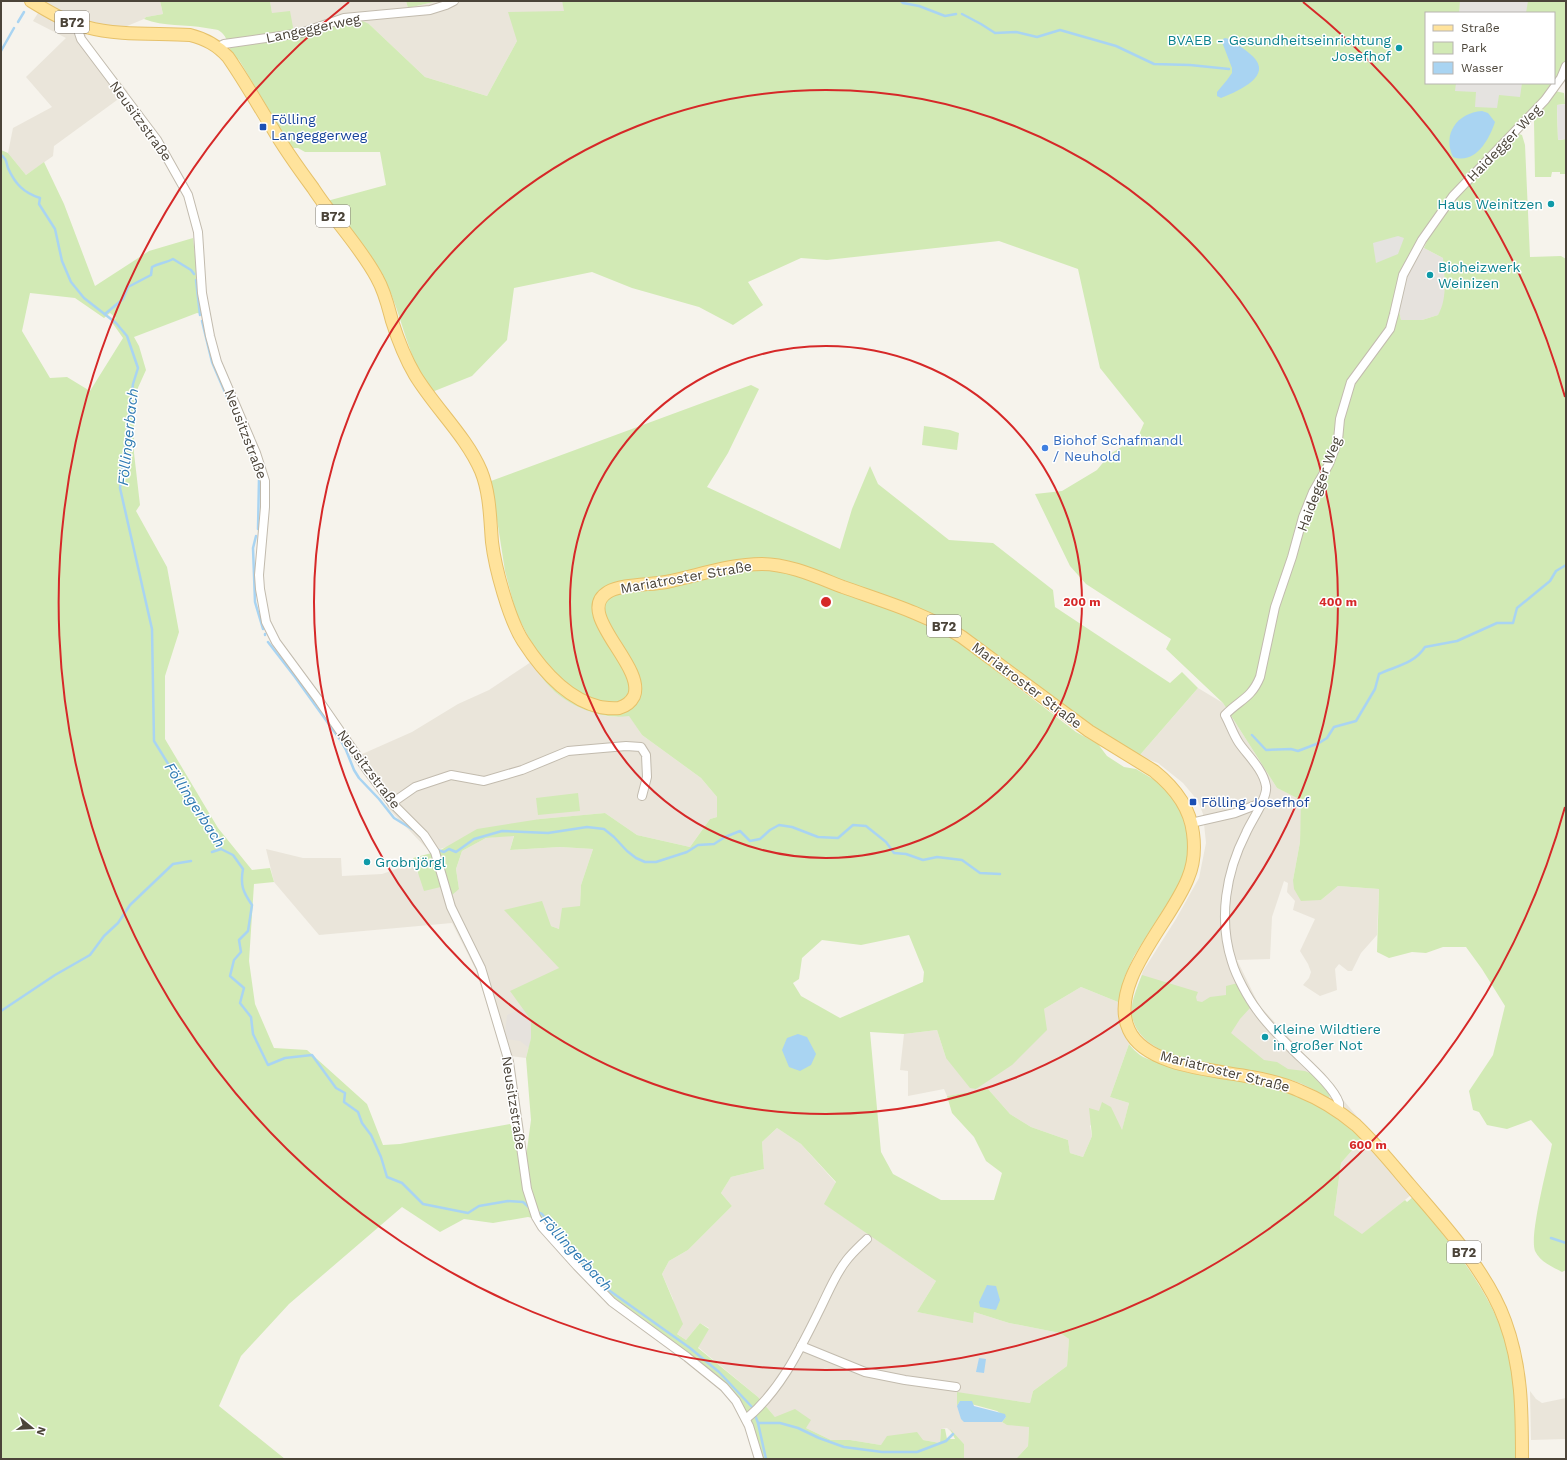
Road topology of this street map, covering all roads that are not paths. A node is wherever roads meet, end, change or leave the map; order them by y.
1 (31, 1) edge
2 (454, 1) edge
3 (80, 26) junction
4 (218, 47) junction
5 (1566, 66) edge
6 (642, 796) dead end
7 (1261, 802) junction
8 (392, 803) junction
9 (1191, 823) junction
10 (1339, 1112) junction
11 (867, 1239) dead end
12 (801, 1346) junction
13 (956, 1387) dead end
14 (749, 1417) junction
15 (759, 1459) edge
16 (1522, 1459) edge

1 - 3 main road, Mariatroster Straße / B72
2 - 4 street, Langeggerweg
3 - 4 main road, Mariatroster Straße / B72
3 - 8 street, Neusitzstraße
4 - 9 main road, Mariatroster Straße / B72
5 - 7 street, Haidegger Weg
6 - 8 street
7 - 9 street
7 - 10 street
8 - 14 street, Neusitzstraße
9 - 10 main road, Mariatroster Straße / B72
10 - 16 main road, B72
11 - 12 street
12 - 13 street
12 - 14 street
14 - 15 street, Neusitzstraße

